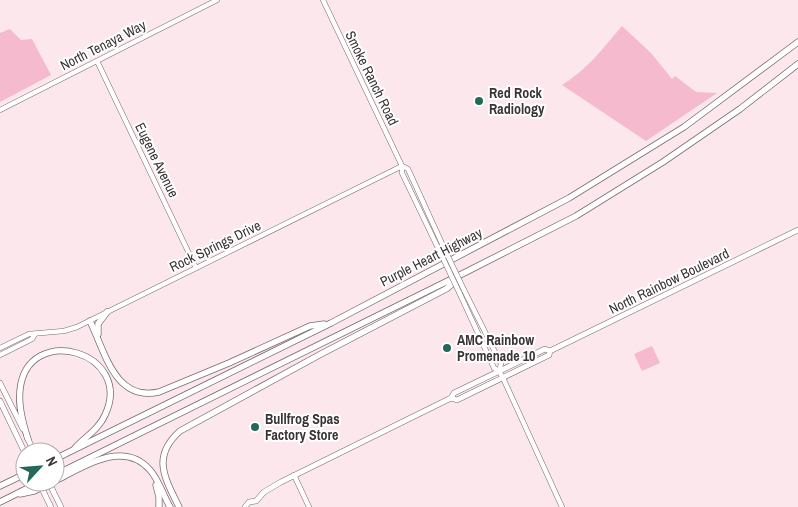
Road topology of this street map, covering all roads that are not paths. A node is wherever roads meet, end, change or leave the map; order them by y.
1 (217, 0) edge
2 (322, 0) edge
3 (798, 42) edge
4 (97, 61) junction
5 (798, 64) edge
6 (0, 110) edge
7 (402, 166) junction
8 (798, 230) edge
9 (196, 268) junction
10 (468, 271) junction
11 (461, 291) junction
12 (107, 312) junction
13 (90, 321) junction
14 (331, 323) junction
15 (36, 334) junction
16 (97, 336) junction
17 (0, 348) edge
18 (550, 351) junction
19 (0, 355) edge
20 (500, 371) junction
21 (503, 378) junction
22 (0, 383) edge
23 (451, 398) junction
24 (0, 401) edge
25 (28, 439) junction
26 (20, 442) edge
27 (30, 442) edge
28 (72, 452) junction
29 (65, 455) edge
30 (108, 457) junction
31 (65, 470) edge
32 (294, 475) junction
33 (65, 477) edge
34 (15, 479) edge
35 (0, 486) edge
36 (19, 492) edge
37 (29, 492) edge
38 (43, 492) edge
39 (53, 492) edge
40 (13, 495) junction
41 (0, 502) edge
42 (256, 504) edge
43 (50, 507) edge
44 (60, 507) edge
45 (159, 507) edge
46 (170, 507) edge
47 (178, 507) edge
48 (245, 507) edge
49 (309, 507) edge
50 (562, 507) edge

1 - 4 main road, North Tenaya Way
2 - 7 main road, Smoke Ranch Road
3 - 14 highway, Purple Heart Highway
4 - 6 main road, North Tenaya Way
4 - 9 main road, Eugene Avenue
5 - 10 highway, Purple Heart Highway
7 - 9 main road, Rock Springs Drive
7 - 11 main road, Smoke Ranch Road, bridge
8 - 18 main road, North Rainbow Boulevard
9 - 12 main road, Rock Springs Drive
10 - 31 highway, Purple Heart Highway
10 - 47 highway
11 - 20 main road, Smoke Ranch Road
11 - 20 main road, Smoke Ranch Road
12 - 13 main road, Rock Springs Drive
12 - 16 highway
13 - 15 main road, Rock Springs Drive
13 - 16 highway
14 - 16 highway
14 - 28 highway, Purple Heart Highway
15 - 17 main road, Rock Springs Drive
15 - 19 main road, Rock Springs Drive
18 - 20 main road, North Rainbow Boulevard
18 - 21 main road, North Rainbow Boulevard
20 - 21 main road, Smoke Ranch Road
20 - 23 main road, North Rainbow Boulevard
21 - 23 main road, North Rainbow Boulevard
21 - 50 main road, Smoke Ranch Road
22 - 25 main road
23 - 32 main road, North Rainbow Boulevard
24 - 26 main road
25 - 27 main road
25 - 28 highway
28 - 29 highway, Purple Heart Highway
30 - 33 highway
30 - 45 highway
30 - 46 highway
32 - 42 main road, North Rainbow Boulevard
32 - 49 main road
34 - 35 highway
36 - 40 highway
37 - 40 highway
38 - 43 main road, bridge
39 - 44 main road, bridge
40 - 41 highway
42 - 48 main road, North Rainbow Boulevard

